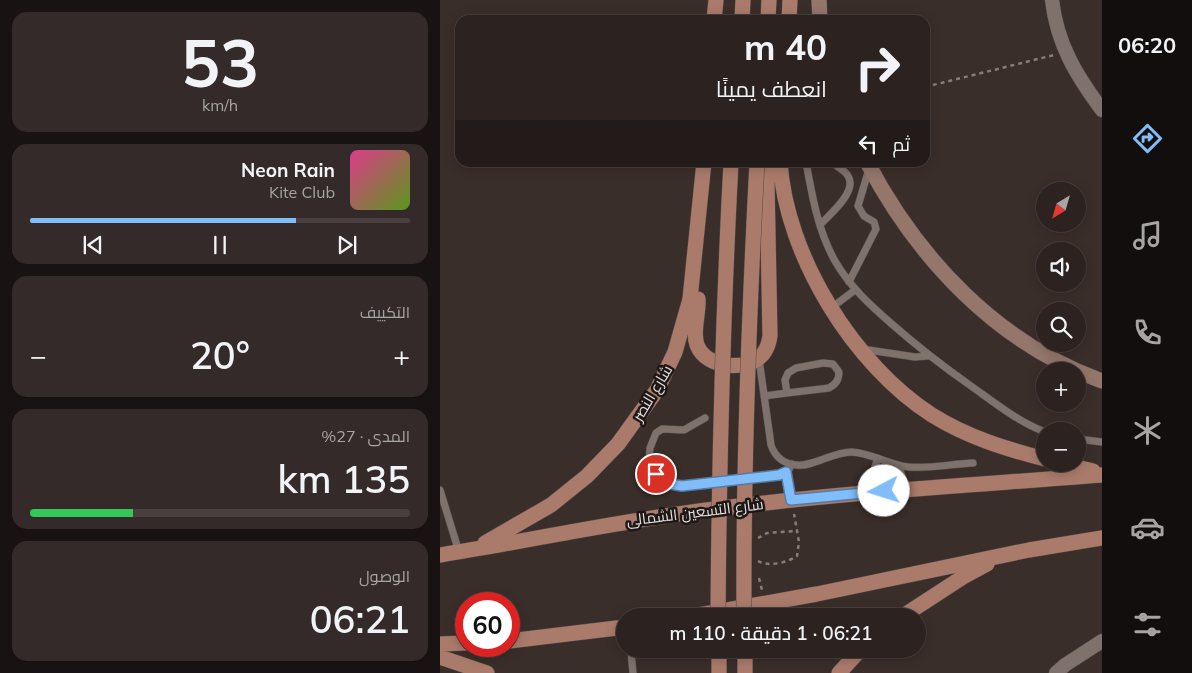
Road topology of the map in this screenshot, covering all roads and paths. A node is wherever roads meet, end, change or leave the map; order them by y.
1 (716, 0) edge
2 (743, 0) edge
3 (769, 0) edge
4 (790, 0) edge
5 (819, 0) edge
6 (1052, 0) edge
7 (714, 15) edge
8 (742, 15) edge
9 (768, 15) edge
10 (789, 15) edge
11 (820, 15) edge
12 (1065, 52) junction
13 (930, 86) edge
14 (1102, 110) edge
15 (703, 167) edge
16 (731, 167) edge
17 (757, 167) edge
18 (768, 167) edge
19 (780, 167) edge
20 (807, 167) edge
21 (839, 167) edge
22 (868, 167) edge
23 (869, 167) edge
24 (820, 226) junction
25 (692, 279) junction
26 (849, 282) junction
27 (855, 290) junction
28 (832, 308) junction
29 (858, 348) junction
30 (928, 356) junction
31 (759, 358) junction
32 (1102, 381) edge
33 (787, 393) junction
34 (764, 396) junction
35 (705, 418) dead end
36 (1036, 428) edge
37 (1086, 440) edge
38 (1102, 442) edge
39 (1036, 456) edge
40 (878, 458) junction
41 (972, 462) dead end
42 (792, 464) junction
43 (898, 465) junction
44 (1086, 470) edge
45 (786, 472) junction
46 (1102, 474) edge
47 (907, 489) junction
48 (440, 490) edge
49 (866, 493) junction
50 (791, 500) junction
51 (1102, 538) edge
52 (755, 542) dead end
53 (476, 549) junction
54 (459, 552) junction
55 (440, 555) edge
56 (1003, 556) junction
57 (756, 557) dead end
58 (758, 570) dead end
59 (765, 603) junction
60 (718, 608) edge
61 (737, 608) edge
62 (744, 608) edge
63 (915, 608) edge
64 (616, 628) edge
65 (520, 640) edge
66 (1102, 641) edge
67 (440, 644) edge
68 (455, 644) edge
69 (440, 657) edge
70 (632, 658) edge
71 (718, 658) edge
72 (744, 658) edge
73 (853, 658) edge
74 (487, 673) edge
75 (633, 673) edge
76 (719, 673) edge
77 (745, 673) edge
78 (839, 673) edge
79 (1056, 673) edge

1 - 7 main road
2 - 8 main road
3 - 9 main road
4 - 10 main road
5 - 11 street
6 - 12 street
12 - 13 path
12 - 14 street
15 - 25 main road, شارع النصر
16 - 60 main road, bridge
17 - 62 main road, bridge
18 - 31 main road
19 - 28 main road
20 - 24 lane
21 - 24 lane
22 - 26 lane
23 - 32 street
24 - 26 lane
25 - 31 main road
25 - 53 main road, شارع النصر
26 - 27 lane
27 - 28 lane
27 - 30 lane
28 - 29 main road
29 - 30 lane
29 - 39 main road
30 - 36 lane
31 - 34 lane
33 - 33 lane
33 - 34 lane
34 - 42 lane
35 - 45 lane
37 - 38 lane
40 - 42 lane
40 - 43 lane
40 - 49 lane
41 - 43 lane
42 - 45 lane
43 - 47 lane
44 - 46 main road
45 - 50 lane
46 - 47 main road, شارع التسعين الشمالى
47 - 49 main road, شارع التسعين الشمالى
48 - 54 lane
49 - 50 main road, شارع التسعين الشمالى
50 - 53 main road, شارع التسعين الشمالى
51 - 56 main road
52 - 57 path
53 - 54 main road, شارع التسعين الشمالى
54 - 55 main road, شارع التسعين الشمالى
56 - 59 main road
56 - 63 main road
58 - 59 path
59 - 61 main road
64 - 65 main road
66 - 79 street
67 - 68 main road
69 - 74 main road
70 - 75 lane
71 - 76 main road
72 - 77 main road
73 - 78 main road

